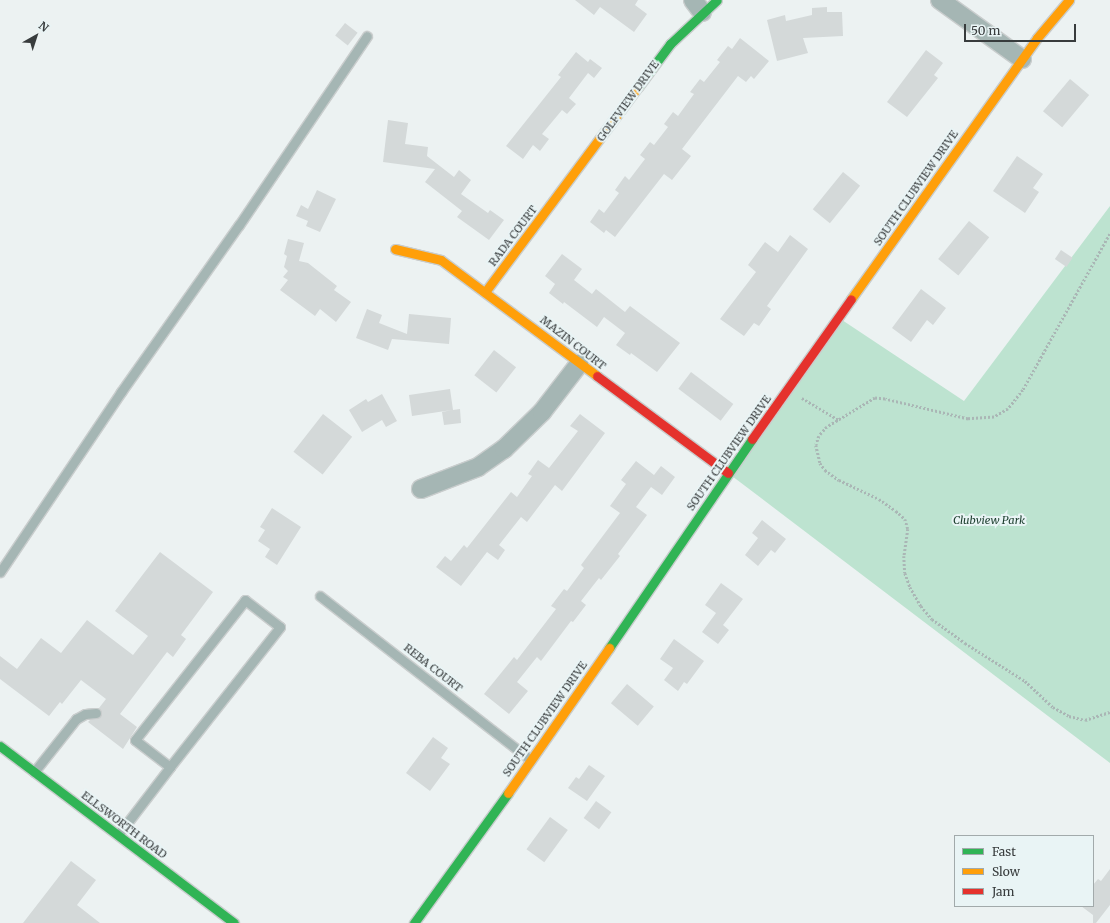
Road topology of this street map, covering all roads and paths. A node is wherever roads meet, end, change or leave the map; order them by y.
1 (717, 0) edge
2 (940, 0) edge
3 (1069, 0) edge
4 (697, 6) edge
5 (367, 36) dead end
6 (1022, 59) junction
7 (559, 194) joint
8 (1110, 234) edge
9 (395, 249) dead end
10 (486, 292) junction
11 (579, 364) junction
12 (788, 388) junction
13 (839, 420) junction
14 (728, 473) junction
15 (421, 489) dead end
16 (0, 572) edge
17 (320, 596) dead end
18 (1110, 712) edge
19 (96, 713) dead end
20 (0, 746) edge
21 (531, 760) junction
22 (170, 767) junction
23 (34, 772) junction
24 (118, 835) junction
25 (234, 923) edge
26 (414, 923) edge

1 - 4 street, GOLFVIEW DRIVE
2 - 6 street
3 - 6 street, SOUTH CLUBVIEW DRIVE
4 - 7 street, GOLFVIEW DRIVE
5 - 16 lane
6 - 12 street, SOUTH CLUBVIEW DRIVE
7 - 10 street, RADA COURT
8 - 13 path
9 - 10 street, MAZIN COURT
10 - 11 street, MAZIN COURT
11 - 14 street, MAZIN COURT
11 - 15 street
12 - 13 path
12 - 14 street, SOUTH CLUBVIEW DRIVE
13 - 18 path
14 - 21 street, SOUTH CLUBVIEW DRIVE
17 - 21 lane, REBA COURT
19 - 23 lane
20 - 23 street, ELLSWORTH ROAD
21 - 26 street, SOUTH CLUBVIEW DRIVE
22 - 22 lane
22 - 24 lane
23 - 24 street, ELLSWORTH ROAD
24 - 25 street, ELLSWORTH ROAD

